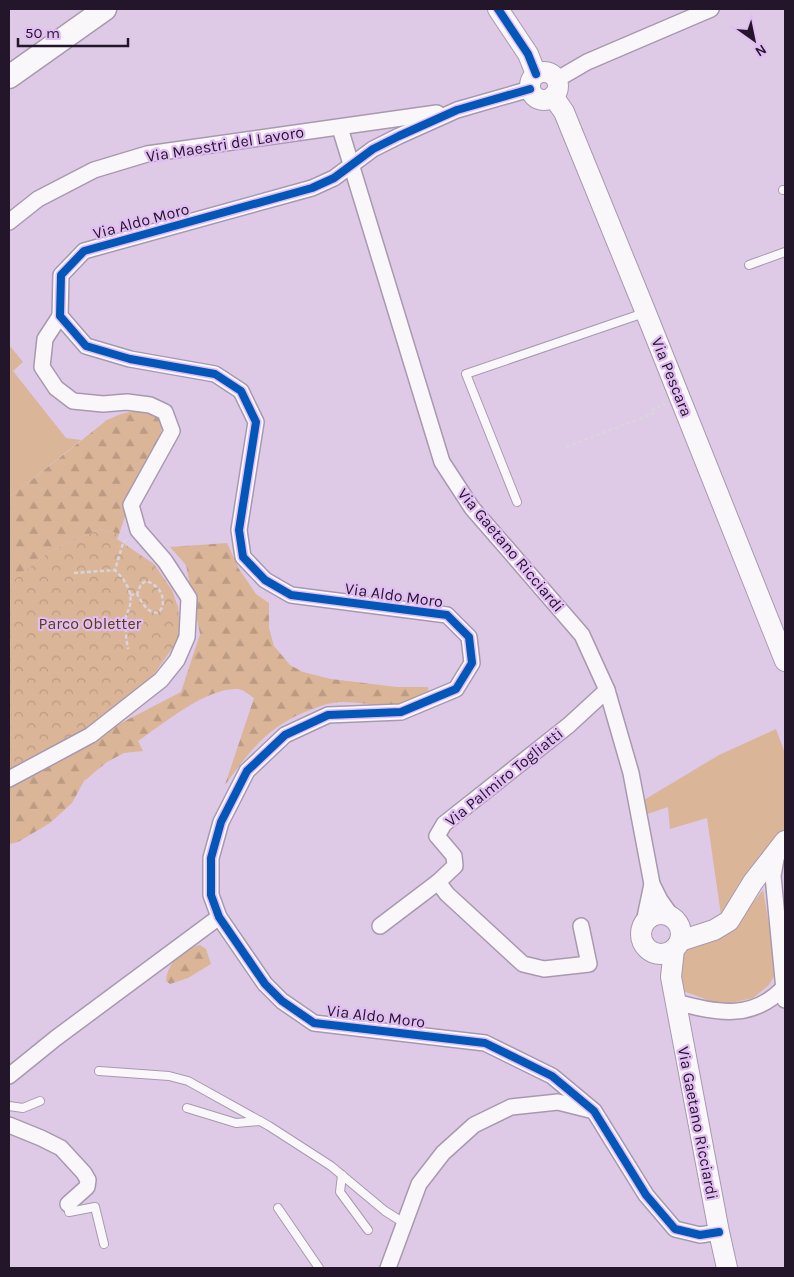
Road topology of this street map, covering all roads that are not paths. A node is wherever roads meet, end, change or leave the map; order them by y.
1 (106, 9) edge
2 (498, 9) edge
3 (711, 9) edge
4 (9, 77) edge
5 (533, 82) junction
6 (555, 88) junction
7 (457, 110) junction
8 (340, 128) junction
9 (350, 166) junction
10 (9, 222) edge
11 (785, 252) edge
12 (749, 265) dead end
13 (646, 313) junction
14 (60, 316) junction
15 (517, 502) dead end
16 (785, 662) edge
17 (606, 690) junction
18 (9, 779) edge
19 (782, 845) edge
20 (438, 882) junction
21 (652, 884) junction
22 (219, 917) junction
23 (674, 918) junction
24 (644, 922) junction
25 (380, 926) dead end
26 (581, 926) dead end
27 (708, 932) junction
28 (677, 945) junction
29 (650, 951) junction
30 (671, 977) junction
31 (784, 994) edge
32 (676, 1002) junction
33 (99, 1071) dead end
34 (9, 1076) edge
35 (40, 1101) dead end
36 (9, 1106) edge
37 (187, 1108) dead end
38 (594, 1111) junction
39 (260, 1121) junction
40 (9, 1125) edge
41 (342, 1175) junction
42 (68, 1204) joint
43 (278, 1208) dead end
44 (404, 1223) junction
45 (368, 1230) dead end
46 (719, 1232) junction
47 (104, 1244) dead end
48 (319, 1268) edge
49 (388, 1268) edge
50 (727, 1268) edge

1 - 4 main road
2 - 5 street
3 - 6 street
5 - 6 street
5 - 7 street, Via Maestri del Lavoro
6 - 13 street, Via Pescara
7 - 8 street, Via Maestri del Lavoro
7 - 9 street, Via Maestri del Lavoro
8 - 9 street, Via Gaetano Ricciardi
8 - 10 street, Via Maestri del Lavoro
9 - 14 street, Via Aldo Moro
9 - 17 street, Via Gaetano Ricciardi
11 - 12 lane
13 - 15 lane
13 - 16 street, Via Pescara
14 - 18 street
14 - 22 street, Via Aldo Moro
17 - 20 street, Via Palmiro Togliatti
17 - 21 street, Via Gaetano Ricciardi
19 - 27 street
19 - 31 street
20 - 25 street
20 - 26 street
21 - 23 street, Via Gaetano Ricciardi
21 - 24 street, Via Gaetano Ricciardi
22 - 34 street
22 - 38 street, Via Aldo Moro
23 - 24 street
23 - 27 street
23 - 28 street
24 - 29 street
27 - 28 street
28 - 29 street
28 - 30 street, Via Gaetano Ricciardi
29 - 30 street, Via Gaetano Ricciardi
30 - 32 street, Via Gaetano Ricciardi
31 - 32 street
32 - 46 street, Via Gaetano Ricciardi
33 - 39 lane
35 - 36 lane
37 - 39 lane
38 - 44 street
38 - 46 street, Via Aldo Moro
39 - 41 lane
40 - 42 street
41 - 44 lane
41 - 45 lane
42 - 47 lane
43 - 48 lane
44 - 49 street
46 - 50 street, Via Gaetano Ricciardi

